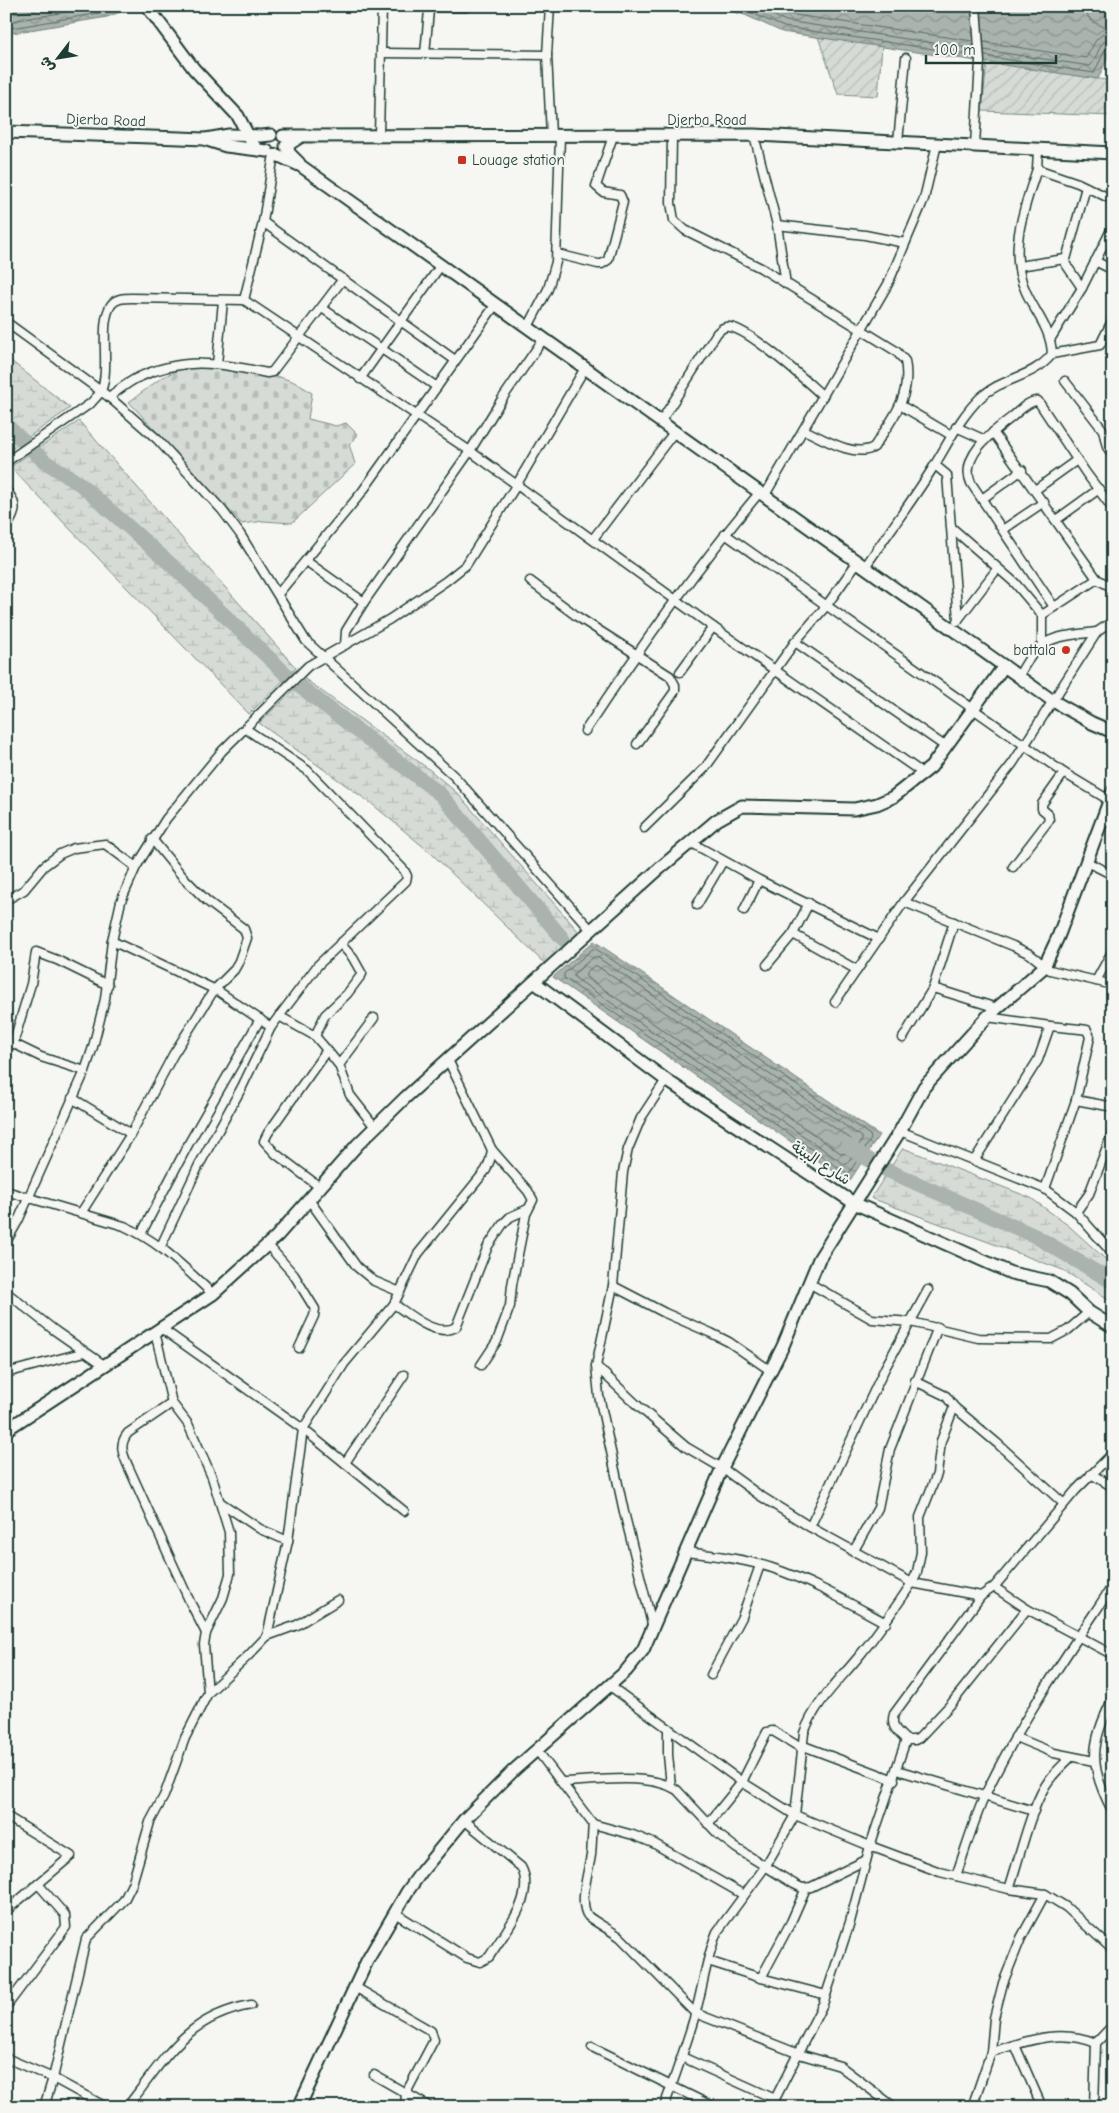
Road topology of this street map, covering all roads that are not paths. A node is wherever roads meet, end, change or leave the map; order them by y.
1 (147, 6) edge
2 (382, 6) edge
3 (550, 6) edge
4 (976, 6) edge
5 (466, 7) edge
6 (382, 54) junction
7 (425, 54) junction
8 (547, 55) junction
9 (906, 58) dead end
10 (6, 132) edge
11 (270, 134) junction
12 (379, 135) junction
13 (754, 135) junction
14 (248, 136) junction
15 (556, 136) junction
16 (613, 136) junction
17 (672, 136) junction
18 (204, 140) junction
19 (284, 141) junction
20 (898, 142) junction
21 (937, 144) junction
22 (976, 145) junction
23 (1038, 150) junction
24 (269, 152) junction
25 (1113, 153) edge
26 (301, 166) junction
27 (1037, 169) junction
28 (1086, 187) junction
29 (1113, 200) edge
30 (263, 222) junction
31 (777, 226) junction
32 (1113, 226) edge
33 (905, 243) junction
34 (556, 254) junction
35 (1065, 259) junction
36 (1095, 261) junction
37 (440, 265) junction
38 (1018, 266) junction
39 (1113, 270) edge
40 (343, 279) junction
41 (786, 284) junction
42 (1082, 288) junction
43 (223, 300) junction
44 (244, 300) junction
45 (496, 304) junction
46 (322, 308) junction
47 (1113, 319) edge
48 (401, 321) junction
49 (6, 322) edge
50 (528, 327) junction
51 (861, 329) junction
52 (300, 337) junction
53 (544, 338) junction
54 (1051, 338) junction
55 (382, 349) junction
56 (1052, 354) junction
57 (455, 360) junction
58 (217, 364) junction
59 (585, 368) junction
60 (360, 379) junction
61 (1065, 382) dead end
62 (437, 386) junction
63 (101, 391) junction
64 (823, 396) junction
65 (109, 397) junction
66 (900, 405) junction
67 (416, 416) junction
68 (661, 421) junction
69 (956, 427) junction
70 (804, 430) junction
71 (674, 431) junction
72 (994, 432) junction
73 (951, 435) junction
74 (985, 440) junction
75 (470, 451) junction
76 (1113, 455) edge
77 (1077, 460) junction
78 (6, 462) edge
79 (934, 465) junction
80 (1022, 470) junction
81 (517, 484) junction
82 (1099, 489) junction
83 (6, 490) edge
84 (1035, 490) junction
85 (762, 494) junction
86 (982, 499) junction
87 (1044, 502) junction
88 (1111, 504) edge
89 (1056, 520) junction
90 (6, 526) edge
91 (951, 527) junction
92 (1004, 529) junction
93 (725, 534) junction
94 (593, 540) junction
95 (306, 561) junction
96 (861, 564) junction
97 (997, 570) junction
98 (1097, 578) junction
99 (530, 581) dead end
100 (1111, 585) edge
101 (278, 594) junction
102 (676, 600) junction
103 (364, 602) junction
104 (827, 606) junction
105 (1054, 607) junction
106 (1042, 616) junction
107 (1113, 621) edge
108 (954, 624) junction
109 (713, 627) junction
110 (1097, 632) junction
111 (796, 642) junction
112 (1042, 644) junction
113 (345, 645) junction
114 (637, 655) junction
115 (324, 656) junction
116 (1004, 666) junction
117 (775, 671) junction
118 (680, 672) dead end
119 (1019, 676) junction
120 (1054, 701) junction
121 (974, 708) junction
122 (246, 728) junction
123 (585, 731) dead end
124 (1113, 732) edge
125 (637, 744) dead end
126 (1024, 745) junction
127 (946, 747) junction
128 (1064, 773) junction
129 (924, 774) junction
130 (1111, 795) edge
131 (1107, 821) edge
132 (644, 828) dead end
133 (152, 839) junction
134 (690, 842) junction
135 (723, 861) junction
136 (1087, 862) junction
137 (136, 867) junction
138 (1013, 867) dead end
139 (1113, 875) edge
140 (758, 880) junction
141 (6, 900) edge
142 (904, 902) junction
143 (809, 903) junction
144 (698, 905) dead end
145 (744, 910) dead end
146 (954, 922) junction
147 (592, 931) junction
148 (793, 934) junction
149 (879, 939) junction
150 (112, 941) junction
151 (340, 944) junction
152 (1113, 950) edge
153 (767, 964) dead end
154 (1044, 967) junction
155 (857, 970) junction
156 (1096, 981) junction
157 (534, 982) junction
158 (108, 985) junction
159 (1113, 985) edge
160 (933, 988) junction
161 (214, 990) junction
162 (835, 1002) dead end
163 (997, 1008) junction
164 (278, 1016) junction
165 (987, 1017) junction
166 (374, 1018) dead end
167 (260, 1019) junction
168 (1050, 1026) junction
169 (272, 1027) junction
170 (315, 1036) junction
171 (903, 1038) dead end
172 (10, 1042) edge
173 (327, 1050) junction
174 (448, 1060) junction
175 (340, 1066) junction
176 (85, 1070) junction
177 (666, 1080) junction
178 (72, 1098) junction
179 (1076, 1100) junction
180 (1113, 1107) edge
181 (375, 1127) junction
182 (900, 1131) junction
183 (132, 1134) junction
184 (1112, 1136) edge
185 (492, 1150) junction
186 (974, 1161) junction
187 (321, 1188) junction
188 (1045, 1189) junction
189 (6, 1191) edge
190 (28, 1196) junction
191 (310, 1202) junction
192 (854, 1203) junction
193 (528, 1208) junction
194 (1076, 1212) junction
195 (81, 1214) junction
196 (141, 1234) junction
197 (6, 1242) edge
198 (267, 1244) junction
199 (161, 1246) junction
200 (1113, 1254) edge
201 (809, 1283) junction
202 (613, 1286) junction
203 (928, 1290) dead end
204 (6, 1292) edge
205 (400, 1292) junction
206 (213, 1294) junction
207 (394, 1304) junction
208 (1089, 1312) junction
209 (911, 1322) junction
210 (938, 1327) junction
211 (1113, 1327) edge
212 (158, 1330) junction
213 (299, 1348) dead end
214 (85, 1352) junction
215 (104, 1365) junction
216 (481, 1365) dead end
217 (596, 1366) junction
218 (771, 1371) junction
219 (6, 1373) edge
220 (404, 1376) dead end
221 (916, 1381) junction
222 (172, 1403) junction
223 (954, 1407) junction
224 (303, 1429) junction
225 (6, 1430) edge
226 (1113, 1453) edge
227 (345, 1463) junction
228 (722, 1468) junction
229 (1091, 1474) junction
230 (1113, 1487) edge
231 (220, 1502) junction
232 (1064, 1504) junction
233 (404, 1511) dead end
234 (810, 1527) junction
235 (288, 1542) junction
236 (686, 1552) junction
237 (853, 1552) junction
238 (760, 1565) junction
239 (912, 1583) junction
240 (1113, 1585) edge
241 (994, 1587) junction
242 (981, 1596) junction
243 (338, 1600) dead end
244 (1027, 1609) junction
245 (886, 1623) junction
246 (654, 1630) junction
247 (206, 1633) junction
248 (267, 1636) junction
249 (1079, 1636) junction
250 (1113, 1656) edge
251 (711, 1675) dead end
252 (610, 1686) junction
253 (208, 1693) junction
254 (1113, 1698) edge
255 (668, 1728) junction
256 (1016, 1736) junction
257 (906, 1740) junction
258 (801, 1747) junction
259 (536, 1749) junction
260 (1071, 1757) junction
261 (1094, 1761) junction
262 (897, 1770) junction
263 (894, 1780) junction
264 (562, 1782) junction
265 (742, 1782) junction
266 (670, 1786) junction
267 (985, 1796) junction
268 (1034, 1810) junction
269 (1113, 1812) edge
270 (795, 1815) junction
271 (6, 1816) edge
272 (464, 1820) junction
273 (593, 1824) junction
274 (708, 1824) junction
275 (870, 1846) junction
276 (866, 1860) junction
277 (765, 1867) junction
278 (956, 1876) junction
279 (38, 1884) junction
280 (806, 1888) junction
281 (1009, 1888) junction
282 (1045, 1894) junction
283 (744, 1895) junction
284 (6, 1911) edge
285 (395, 1913) junction
286 (1113, 1950) edge
287 (708, 1961) junction
288 (761, 1978) junction
289 (355, 1987) junction
290 (826, 1995) junction
291 (251, 2005) dead end
292 (6, 2007) edge
293 (695, 2013) junction
294 (1113, 2025) edge
295 (1096, 2043) junction
296 (1015, 2045) junction
297 (592, 2047) dead end
298 (991, 2052) junction
299 (799, 2054) junction
300 (682, 2057) junction
301 (6, 2058) edge
302 (374, 2075) dead end
303 (54, 2078) junction
304 (671, 2087) junction
305 (406, 2093) junction
306 (773, 2103) edge
307 (44, 2107) edge
308 (106, 2107) edge
309 (127, 2107) edge
310 (298, 2107) edge
311 (405, 2107) edge
312 (430, 2107) edge
313 (664, 2107) edge
314 (714, 2107) edge
315 (894, 2107) edge
316 (972, 2107) edge
317 (1042, 2107) edge
318 (1094, 2107) edge

1 - 14 street
2 - 6 street
3 - 8 street
4 - 22 street
5 - 7 street
6 - 7 street
6 - 12 street
7 - 8 street
8 - 15 street
9 - 20 street
10 - 18 street, Djerba Road
11 - 14 street, Djerba Road
11 - 19 street
11 - 24 street
12 - 15 street, Djerba Road
12 - 19 street, Djerba Road
13 - 17 street, Djerba Road
13 - 20 street, Djerba Road
13 - 31 street
14 - 18 street, Djerba Road
14 - 24 street
15 - 16 street, Djerba Road
15 - 34 street
16 - 17 street, Djerba Road
16 - 34 street
17 - 41 street
18 - 24 street, Djerba Road
19 - 24 street
19 - 26 street
20 - 21 street, Djerba Road
21 - 22 street, Djerba Road
21 - 33 street
22 - 23 street, Djerba Road
23 - 25 street, Djerba Road
23 - 27 street
24 - 26 street
24 - 30 street
26 - 37 street
27 - 28 street
27 - 38 street
28 - 29 street
28 - 35 street
30 - 40 street
30 - 44 street
31 - 33 street
31 - 41 street
32 - 36 street
33 - 51 street
34 - 50 street
35 - 38 street
35 - 42 street
36 - 39 street
36 - 42 street
37 - 45 street
37 - 48 street
38 - 54 street
40 - 46 street
40 - 48 street
41 - 51 street
42 - 54 street
43 - 44 street
43 - 58 street
43 - 63 street
44 - 52 street
45 - 50 street
45 - 57 street
46 - 52 street
46 - 55 street
47 - 56 street
48 - 55 street
48 - 57 street
49 - 63 street
50 - 53 street
51 - 64 street
51 - 66 street
52 - 58 street
52 - 60 street
53 - 59 street
53 - 75 street
54 - 56 street
55 - 60 street
55 - 62 street
56 - 69 street
57 - 62 street
58 - 65 street
59 - 68 street
59 - 81 street
60 - 67 street
61 - 76 street
62 - 67 street
63 - 65 street
63 - 78 street
64 - 68 street
64 - 70 street
65 - 101 street
66 - 70 street
66 - 73 street
67 - 75 street
67 - 95 street
68 - 71 street
69 - 73 street
69 - 74 street
70 - 85 street
71 - 85 street
71 - 94 street
72 - 74 street
72 - 77 street
72 - 80 street
73 - 79 street
74 - 86 street
75 - 81 street
75 - 103 street
77 - 82 street
77 - 84 street
79 - 91 street
79 - 96 street
80 - 84 street
80 - 86 street
81 - 94 street
81 - 113 street
82 - 88 street
82 - 89 street
83 - 90 street
84 - 87 street
85 - 93 street
85 - 96 street
86 - 92 street
87 - 89 street
87 - 92 street
89 - 98 street
91 - 97 street
91 - 108 street
92 - 105 street
93 - 102 street
93 - 104 street
94 - 102 street
95 - 101 street
95 - 103 street
96 - 104 street
96 - 108 street
97 - 106 street
97 - 108 street
98 - 100 street
98 - 105 street
99 - 114 street
101 - 115 street
102 - 109 street
102 - 114 street
103 - 113 street
104 - 111 street
104 - 121 street
105 - 106 street
106 - 112 street
107 - 110 street
108 - 116 street
109 - 117 street
109 - 118 street
110 - 112 street
110 - 120 street
111 - 117 street
111 - 127 street
112 - 119 street
113 - 115 street
114 - 123 street
114 - 125 street
115 - 122 street
115 - 147 street
116 - 119 street
116 - 121 street
117 - 129 street
117 - 132 street
119 - 120 street
120 - 124 street
120 - 126 street
121 - 126 street
121 - 127 street
122 - 133 street
122 - 151 street
126 - 128 street
126 - 142 street
127 - 129 street
128 - 130 street
128 - 138 street
129 - 134 street
130 - 131 street
131 - 136 street
133 - 137 street
133 - 161 street
134 - 135 street
134 - 147 street
135 - 140 street
135 - 144 street
136 - 139 street
136 - 154 street
137 - 141 street
137 - 150 street
140 - 143 street
140 - 145 street
142 - 146 street
142 - 149 street
143 - 148 street
143 - 149 street
146 - 154 street
146 - 160 street
147 - 157 street
148 - 153 street
148 - 155 street
149 - 155 street
150 - 158 street
150 - 161 street
151 - 164 street
151 - 170 street
152 - 156 street
154 - 156 street
154 - 163 street
155 - 162 street
156 - 159 street
157 - 174 street
157 - 177 street, شارع البيئة
158 - 172 street
158 - 176 street
160 - 163 street
160 - 171 street
161 - 167 street
161 - 183 street
163 - 165 street
164 - 169 street
164 - 170 street
165 - 168 street
165 - 182 street
166 - 175 street
167 - 169 street
167 - 196 street
168 - 179 street
168 - 186 street
169 - 199 street
170 - 173 street
172 - 176 street
173 - 175 street
173 - 187 street
174 - 181 street
174 - 185 street
175 - 181 street
176 - 178 street
177 - 192 street, شارع البيئة
177 - 202 street
178 - 183 street
178 - 190 street
179 - 180 street
179 - 188 street
181 - 187 street
182 - 186 street
182 - 192 street
183 - 195 street
184 - 194 street
185 - 193 street
185 - 205 street
186 - 188 street
187 - 191 street
188 - 194 street
189 - 190 street
190 - 195 street
190 - 197 street
191 - 198 street
191 - 205 street
192 - 201 street
192 - 208 street, شارع البيئة
193 - 207 street
193 - 216 street
194 - 200 street
195 - 196 street
196 - 199 street
198 - 206 street
198 - 213 street
199 - 206 street
201 - 209 street
201 - 218 street
202 - 217 street
202 - 218 street
203 - 209 street
204 - 214 street
205 - 207 street
206 - 212 street
207 - 224 street
208 - 210 street
208 - 211 street, شارع البيئة
209 - 210 street
209 - 234 street
210 - 221 street
212 - 215 street
212 - 222 street
212 - 224 street
214 - 215 street
214 - 219 street
215 - 225 street
217 - 228 street
217 - 246 street
218 - 228 street
220 - 227 street
221 - 223 street
221 - 237 street
222 - 231 street
222 - 247 street
223 - 232 street
223 - 239 street
224 - 227 street
224 - 235 street
226 - 229 street
227 - 233 street
228 - 234 street
228 - 236 street
229 - 230 street
229 - 232 street
231 - 235 street
231 - 247 street
232 - 241 street
234 - 237 street
235 - 248 street
236 - 238 street
236 - 246 street
237 - 239 street
238 - 245 street
238 - 251 street
239 - 242 street
239 - 245 street
240 - 249 street
241 - 242 street
241 - 244 street
242 - 257 street
243 - 248 street
244 - 249 street
244 - 257 street
245 - 258 street
246 - 252 street
247 - 253 street
248 - 253 street
249 - 250 street
249 - 256 street
252 - 255 street
252 - 259 street
253 - 303 street
254 - 261 street
255 - 265 street
255 - 266 street
256 - 260 street
256 - 267 street
257 - 262 street
258 - 263 street
258 - 265 street
258 - 270 street
259 - 264 street
259 - 272 street
260 - 261 street
260 - 268 street
261 - 269 street
262 - 263 street
262 - 267 street
263 - 275 street
264 - 266 street
264 - 273 street
265 - 270 street
265 - 274 street
266 - 274 street
267 - 268 street
267 - 278 street
268 - 281 street
270 - 275 street
270 - 277 street
271 - 279 street
272 - 285 street
272 - 285 street
273 - 283 street
273 - 293 street
274 - 277 street
275 - 276 street
275 - 278 street
276 - 280 street
276 - 290 street
277 - 280 street
277 - 283 street
278 - 281 street
279 - 284 street
279 - 292 street
280 - 288 street
281 - 282 street
282 - 286 street
282 - 298 street
283 - 287 street
285 - 289 street
287 - 288 street
287 - 293 street
288 - 290 street
289 - 305 street
289 - 310 street
290 - 299 street
291 - 309 street
293 - 299 street
293 - 300 street
294 - 295 street
295 - 296 street
295 - 318 street
296 - 298 street
296 - 317 street
297 - 304 street
298 - 316 street
299 - 306 street
299 - 315 street
300 - 304 street
300 - 306 street
301 - 303 street
302 - 305 street
303 - 307 street
303 - 308 street
304 - 313 street
304 - 314 street
305 - 311 street
305 - 312 street

